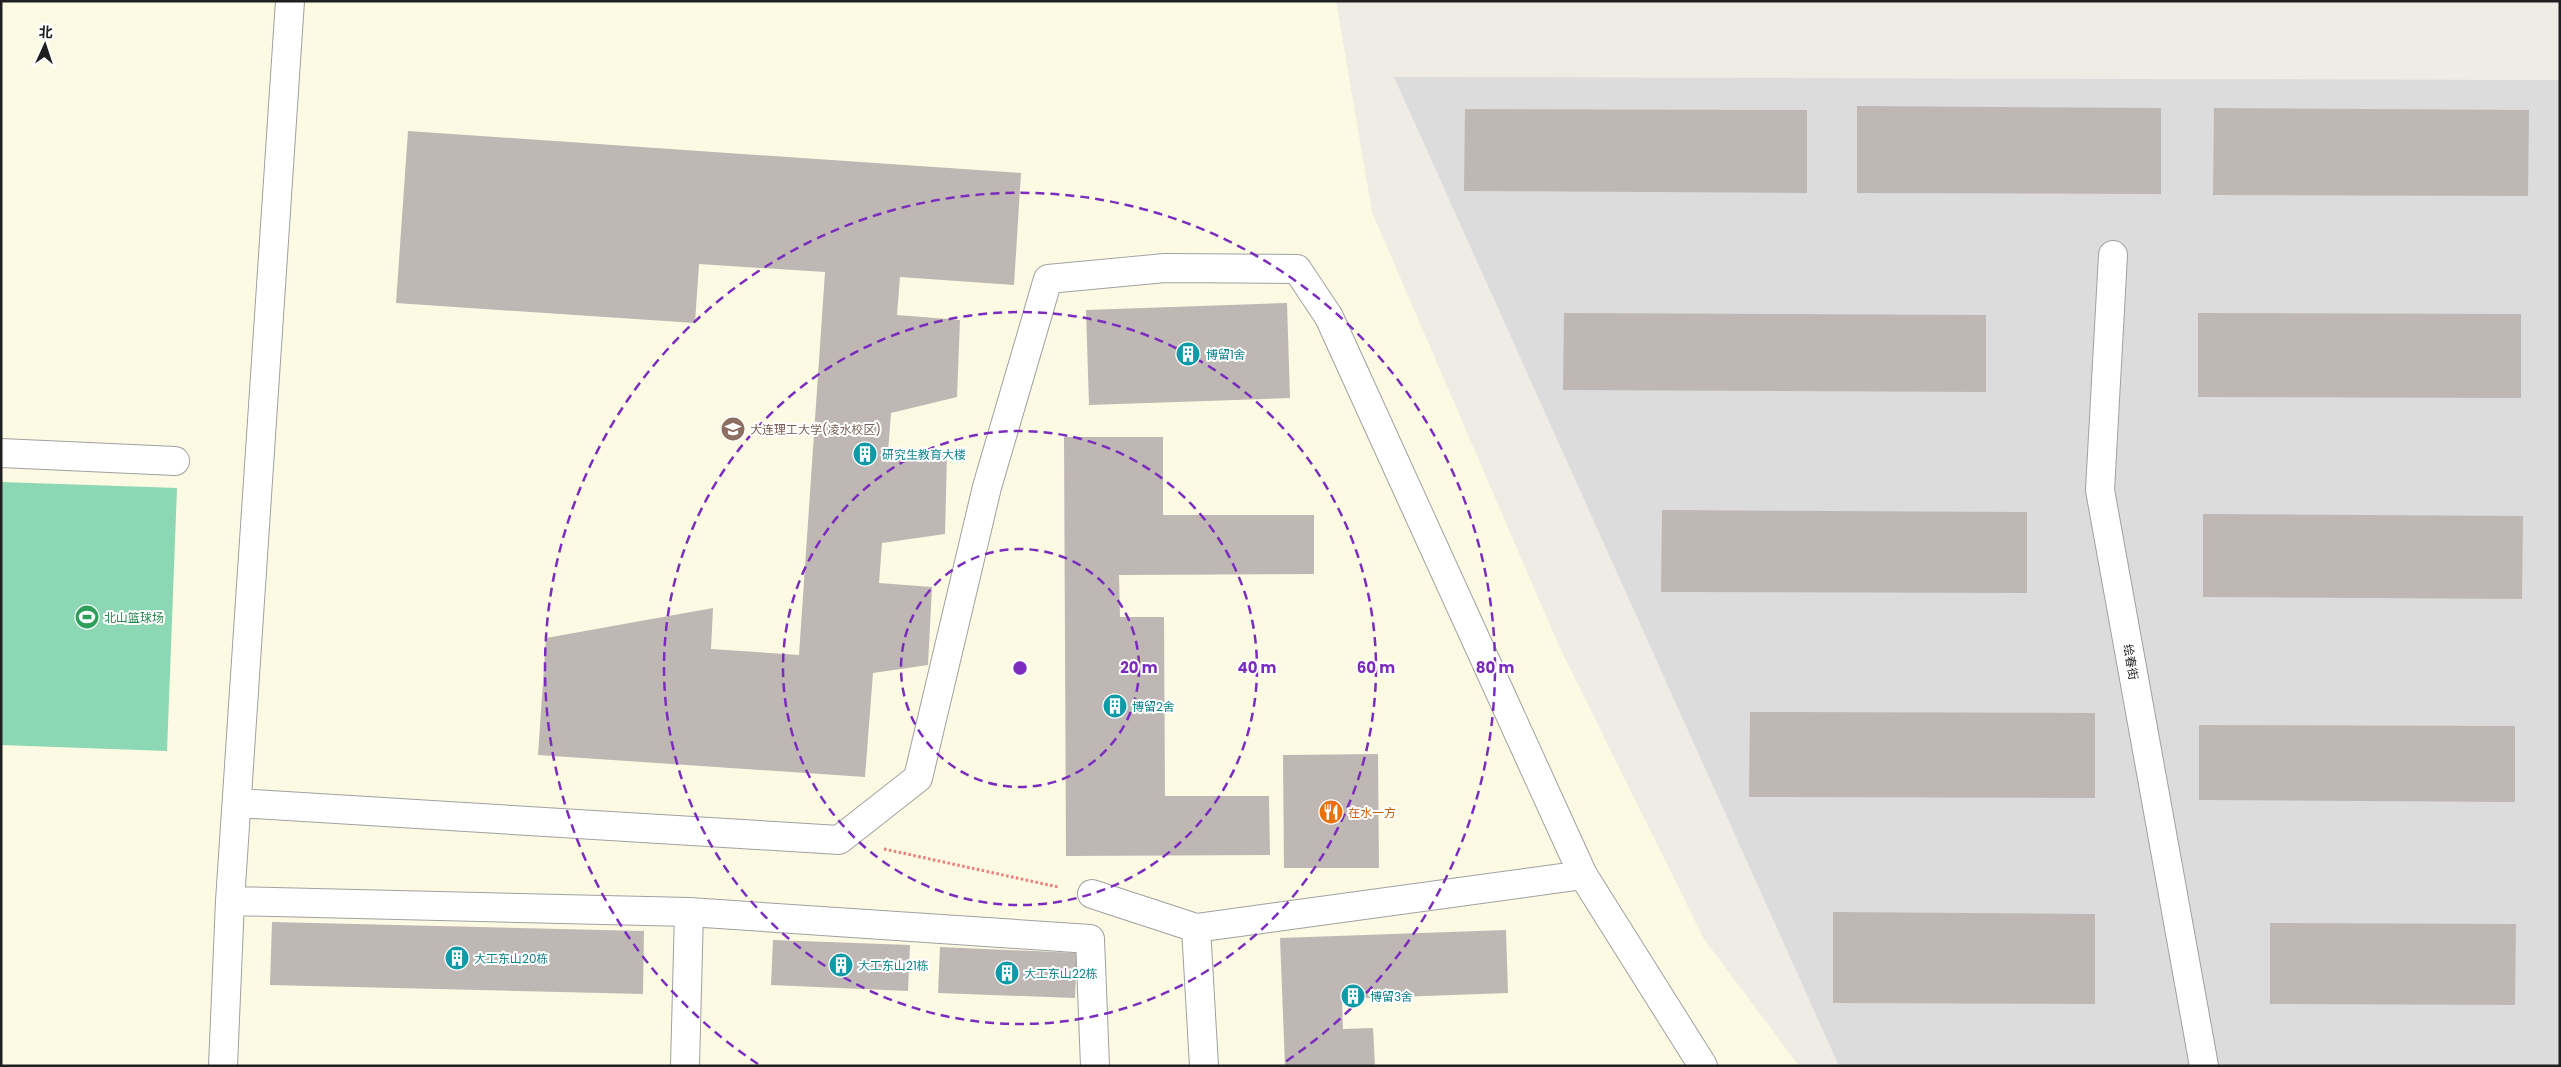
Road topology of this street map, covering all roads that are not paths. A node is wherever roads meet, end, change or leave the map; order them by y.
1 (290, 1) edge
2 (2113, 256) dead end
3 (1, 453) edge
4 (175, 461) dead end
5 (237, 803) junction
6 (1583, 875) junction
7 (1092, 894) road end
8 (230, 901) junction
9 (689, 912) junction
10 (1196, 928) junction
11 (224, 1066) edge
12 (685, 1066) edge
13 (1095, 1066) edge
14 (1204, 1066) edge
15 (1703, 1066) edge
16 (2204, 1066) edge

1 - 5 street
2 - 16 street, 绘春街
3 - 4 street
5 - 6 street
5 - 8 street
6 - 10 street
6 - 15 street
7 - 10 street
8 - 9 street
8 - 11 street
9 - 12 street
9 - 13 street
10 - 14 street

